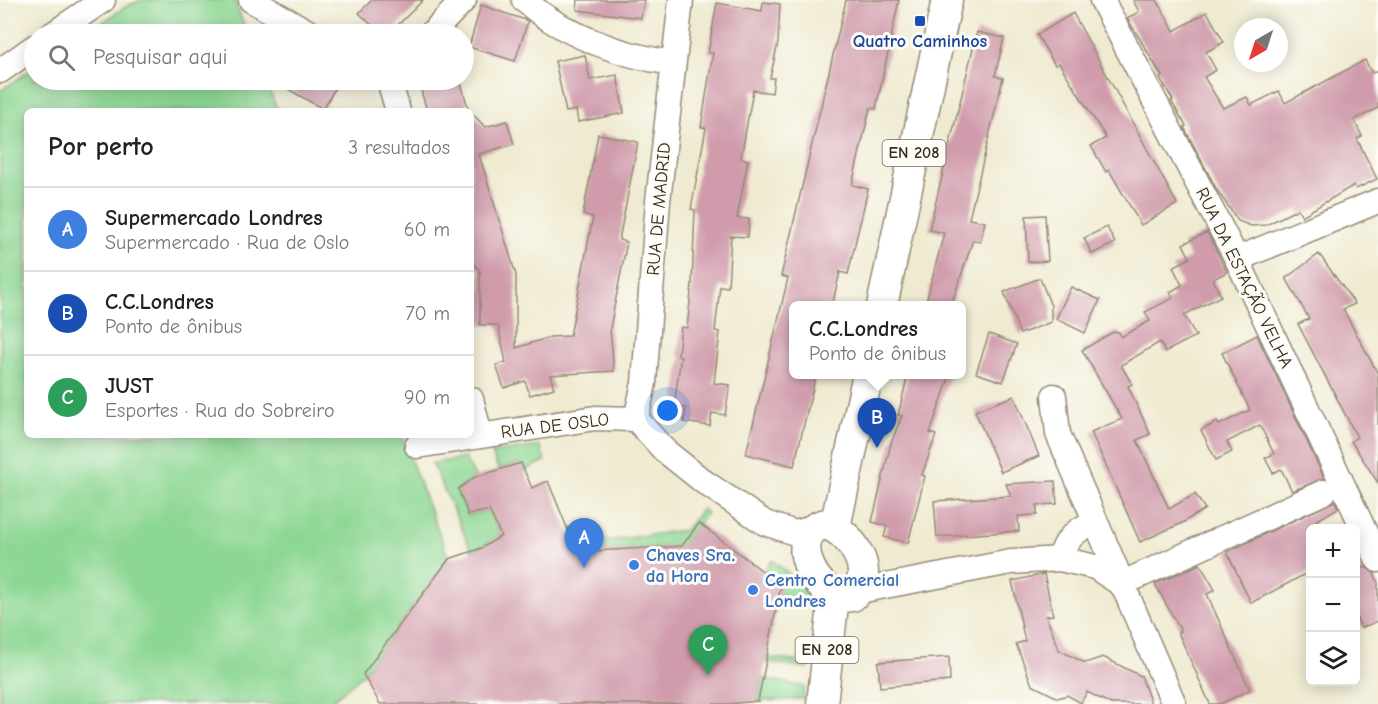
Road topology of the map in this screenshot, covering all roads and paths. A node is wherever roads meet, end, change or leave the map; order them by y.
1 (104, 0) edge
2 (251, 0) edge
3 (464, 0) edge
4 (524, 0) edge
5 (681, 0) edge
6 (947, 0) edge
7 (1102, 0) edge
8 (68, 24) edge
9 (294, 24) edge
10 (441, 24) edge
11 (24, 54) edge
12 (672, 63) junction
13 (0, 71) edge
14 (392, 90) edge
15 (397, 108) edge
16 (1378, 201) edge
17 (1237, 259) junction
18 (883, 301) edge
19 (867, 379) edge
20 (1054, 396) dead end
21 (474, 411) edge
22 (636, 419) junction
23 (480, 435) junction
24 (474, 436) edge
25 (463, 438) edge
26 (417, 446) dead end
27 (1324, 492) dead end
28 (1095, 522) junction
29 (765, 523) junction
30 (824, 527) junction
31 (807, 559) junction
32 (1060, 559) junction
33 (1378, 560) edge
34 (851, 584) junction
35 (1121, 584) junction
36 (822, 704) edge
37 (1174, 704) edge

1 - 8 street
2 - 9 street
3 - 10 street
4 - 12 street
5 - 12 street, RUA DE MADRID
6 - 18 main road, EN 208
7 - 17 street, RUA DA ESTAÇÃO VELHA
11 - 13 street
12 - 22 street, RUA DE MADRID
14 - 15 street
16 - 17 street
17 - 33 street, RUA DA ESTAÇÃO VELHA
19 - 30 main road
20 - 28 street
21 - 23 street
22 - 23 street, RUA DE OSLO
22 - 29 street
23 - 24 street, RUA DE OSLO
25 - 26 street, RUA DE OSLO
27 - 35 street
28 - 32 street
28 - 35 street
29 - 30 street
29 - 31 street
30 - 31 main road
30 - 34 main road
31 - 34 main road
32 - 34 street
32 - 35 street
34 - 36 main road, EN 208
35 - 37 street

